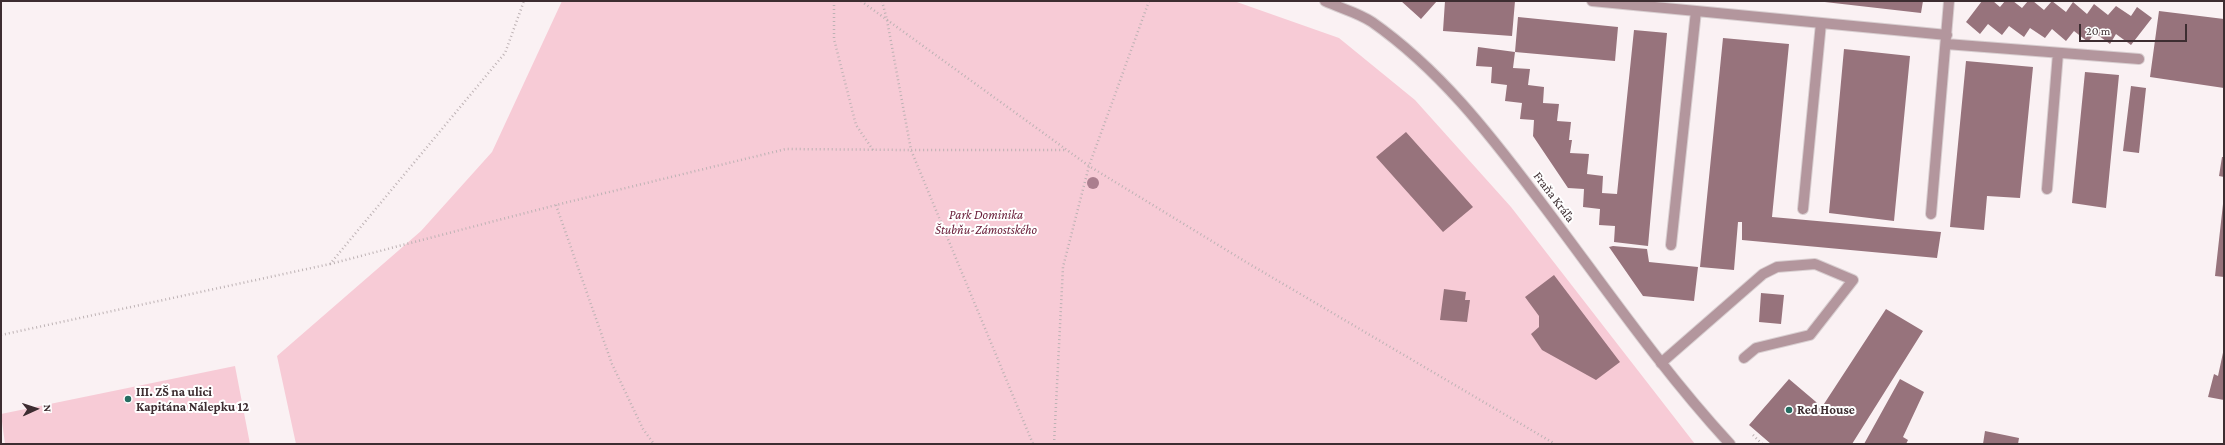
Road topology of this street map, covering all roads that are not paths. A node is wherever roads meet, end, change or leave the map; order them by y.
1 (1325, 1) edge
2 (1592, 1) edge
3 (1949, 1) edge
4 (1696, 11) junction
5 (1821, 23) junction
6 (1946, 40) junction
7 (2058, 52) junction
8 (2139, 59) dead end
9 (2047, 189) dead end
10 (1803, 209) dead end
11 (1931, 214) dead end
12 (1671, 245) dead end
13 (1744, 358) dead end
14 (1661, 363) junction
15 (1730, 444) edge

1 - 14 street, Fraňa Kráľa
2 - 4 street
3 - 6 street
4 - 5 street
4 - 12 street
5 - 6 street
5 - 10 street
6 - 7 street
6 - 11 street
7 - 8 street
7 - 9 street
13 - 14 street
14 - 15 street, Fraňa Kráľa

